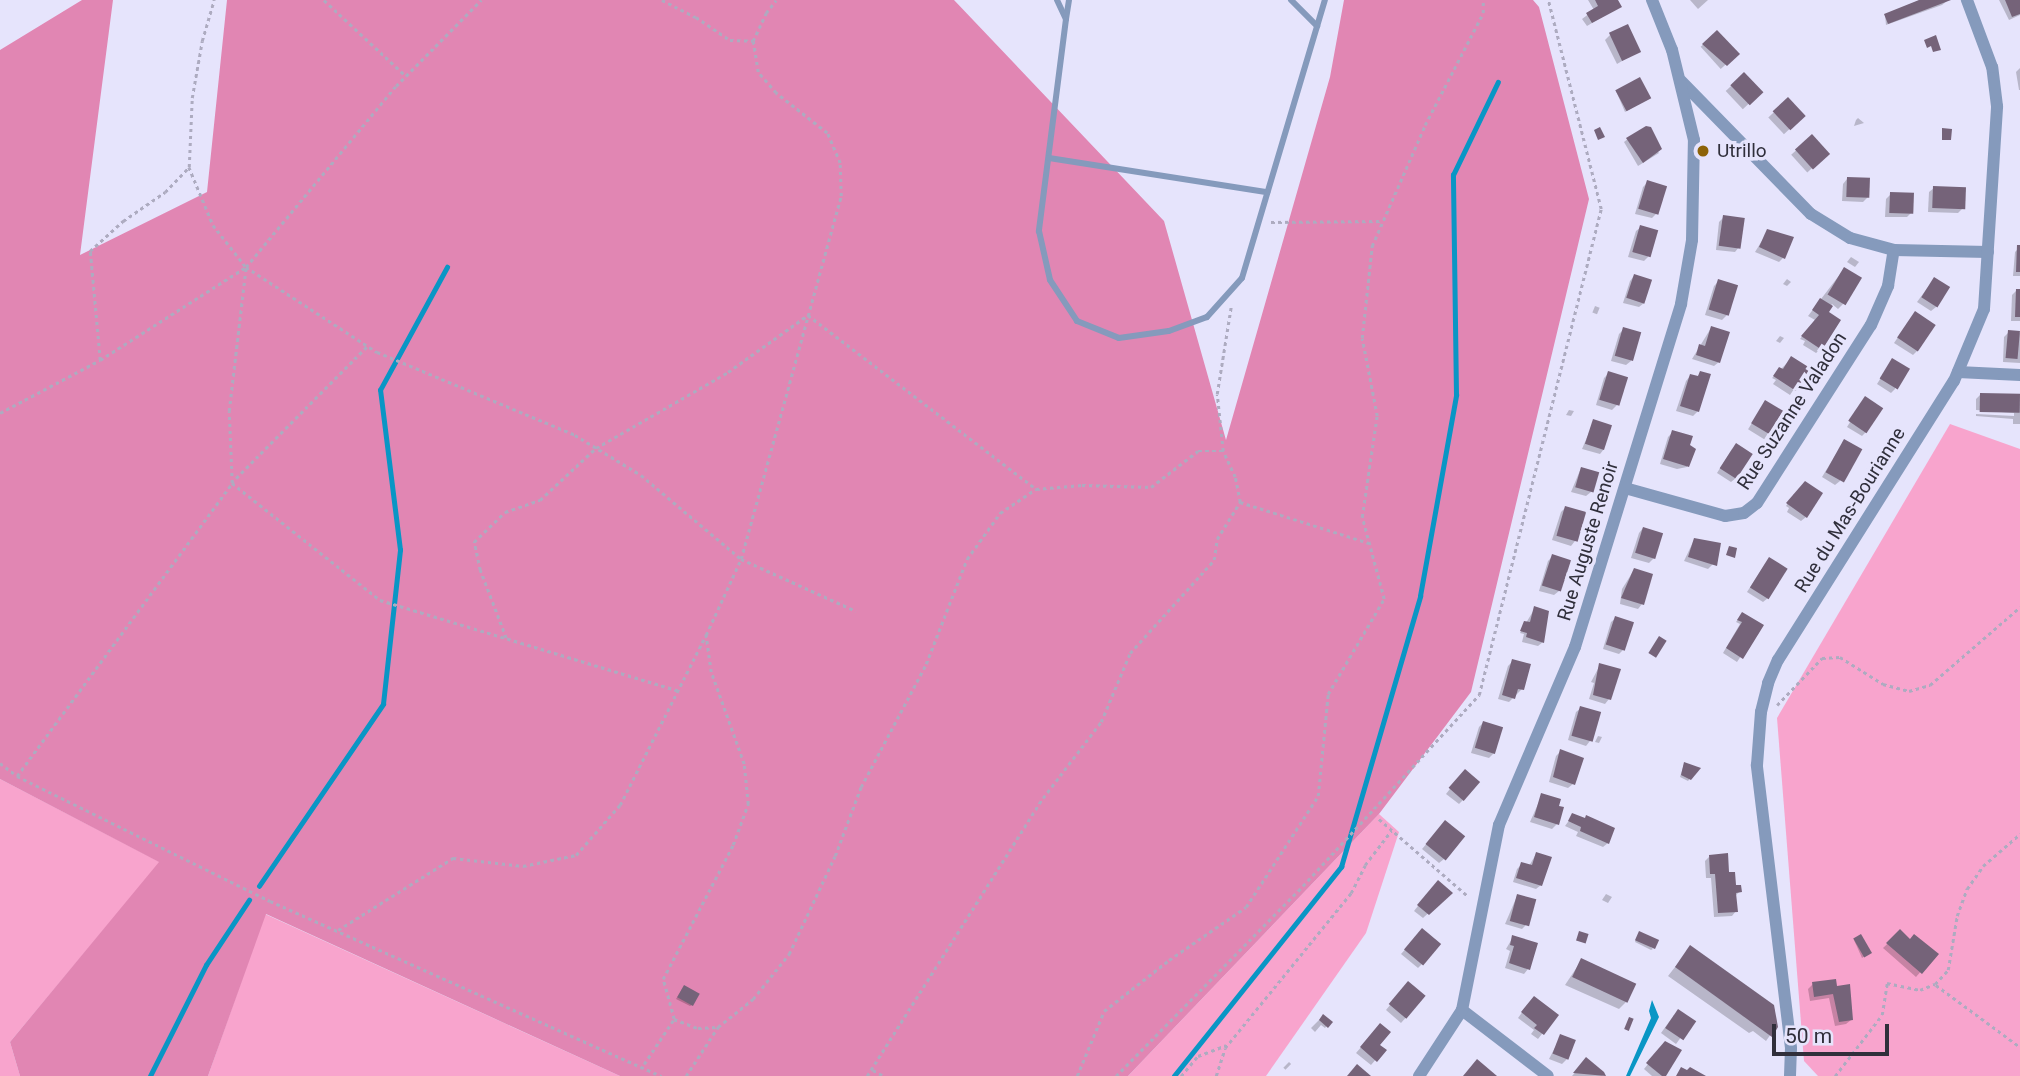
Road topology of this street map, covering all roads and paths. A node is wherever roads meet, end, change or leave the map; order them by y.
1 (214, 0) edge
2 (324, 0) edge
3 (481, 0) edge
4 (662, 0) edge
5 (776, 0) edge
6 (1057, 0) edge
7 (1069, 0) edge
8 (1291, 0) edge
9 (1325, 0) edge
10 (1483, 0) edge
11 (1548, 0) edge
12 (1653, 0) edge
13 (1967, 0) edge
14 (1066, 19) junction
15 (1317, 26) junction
16 (753, 41) junction
17 (406, 76) junction
18 (1680, 81) junction
19 (1049, 158) junction
20 (189, 167) junction
21 (1267, 192) junction
22 (1383, 220) junction
23 (1259, 222) junction
24 (1894, 250) junction
25 (1988, 252) junction
26 (246, 267) junction
27 (1235, 286) junction
28 (808, 315) junction
29 (368, 346) junction
30 (100, 360) junction
31 (1958, 372) junction
32 (2020, 375) edge
33 (0, 414) edge
34 (596, 448) junction
35 (1223, 451) junction
36 (232, 484) junction
37 (1625, 488) junction
38 (1036, 489) junction
39 (1240, 502) junction
40 (1369, 542) junction
41 (741, 558) junction
42 (2020, 607) edge
43 (856, 611) dead end
44 (706, 635) junction
45 (506, 638) junction
46 (680, 691) junction
47 (1761, 712) junction
48 (0, 763) edge
49 (17, 776) junction
50 (1379, 819) dead end
51 (1391, 831) junction
52 (2020, 834) edge
53 (1483, 909) junction
54 (337, 931) junction
55 (1935, 984) junction
56 (1462, 1010) junction
57 (674, 1019) junction
58 (718, 1027) junction
59 (1228, 1044) junction
60 (2020, 1047) edge
61 (644, 1064) dead end
62 (873, 1070) junction
63 (662, 1076) edge
64 (686, 1076) edge
65 (867, 1076) edge
66 (884, 1076) edge
67 (1077, 1076) edge
68 (1116, 1076) edge
69 (1181, 1076) edge
70 (1216, 1076) edge
71 (1419, 1076) edge
72 (1548, 1076) edge
73 (1790, 1076) edge
74 (1835, 1076) edge

1 - 20 path
2 - 17 path
3 - 17 path
4 - 16 path
5 - 16 path
6 - 14 lane
7 - 14 lane
8 - 15 lane
9 - 15 lane
10 - 22 path
11 - 68 path
12 - 18 street, Rue Auguste Renoir
13 - 25 street, Rue du Mas-Bourianne
14 - 19 lane
15 - 21 lane
16 - 28 path
17 - 26 path
18 - 24 street
18 - 37 street, Rue Auguste Renoir
19 - 21 lane
19 - 27 lane
20 - 26 path
20 - 30 path
21 - 23 lane
22 - 23 path
22 - 40 path
23 - 27 lane
24 - 25 street
24 - 37 street, Rue Suzanne Valadon
25 - 31 street, Rue du Mas-Bourianne
26 - 29 path
26 - 30 path
26 - 36 path
27 - 35 path
28 - 34 path
28 - 38 path
28 - 41 path
29 - 34 path
29 - 36 path
30 - 33 path
31 - 32 street
31 - 47 street, Rue du Mas-Bourianne
34 - 41 path
34 - 45 path
35 - 38 path
35 - 39 path
36 - 45 path
36 - 49 path
37 - 53 street, Rue Auguste Renoir
38 - 58 path
39 - 40 path
39 - 62 path
40 - 67 path
41 - 43 path
41 - 44 path
42 - 47 path
44 - 46 path
44 - 57 path
45 - 46 path
46 - 54 path
47 - 73 street, Rue du Mas-Bourianne
48 - 49 path
49 - 54 path
50 - 51 path
51 - 53 path
51 - 59 path
52 - 55 path
53 - 56 street, Rue Auguste Renoir
54 - 63 path
55 - 60 path
55 - 74 path
56 - 71 street, Rue Auguste Renoir
56 - 72 street
57 - 58 path
57 - 61 path
58 - 64 path
59 - 69 path
59 - 70 path
62 - 65 path
62 - 66 path

